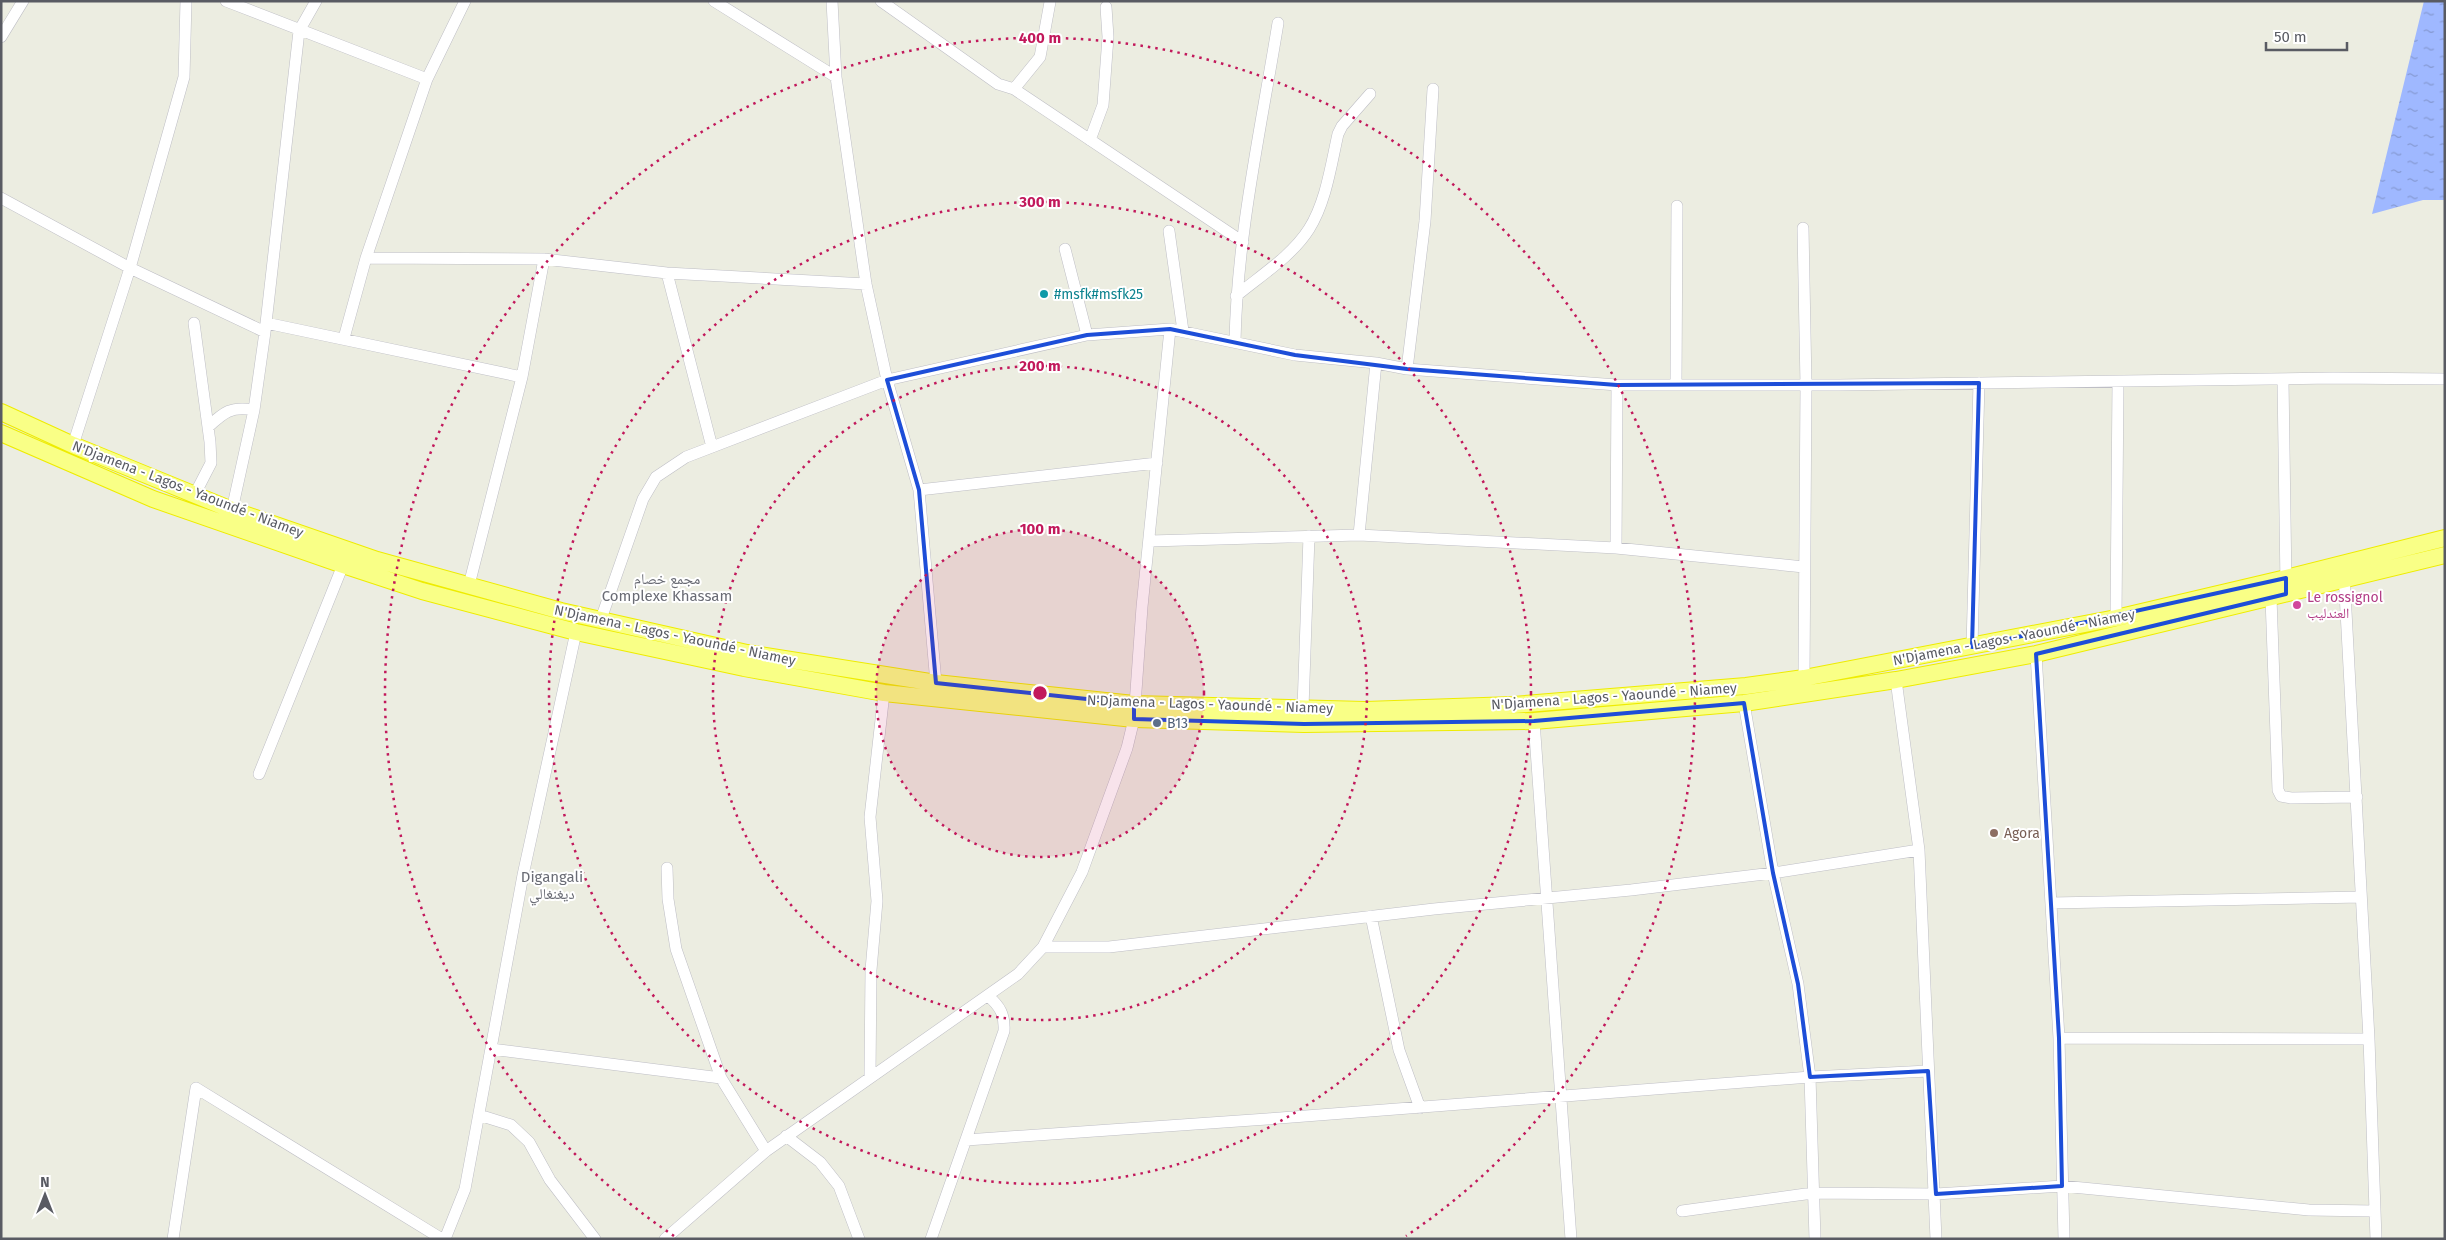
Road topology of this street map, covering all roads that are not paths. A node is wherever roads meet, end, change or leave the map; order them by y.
1 (23, 1) edge
2 (186, 1) edge
3 (226, 1) edge
4 (316, 1) edge
5 (465, 1) edge
6 (714, 1) edge
7 (832, 1) edge
8 (881, 1) edge
9 (1050, 2) edge
10 (1106, 8) dead end
11 (1278, 23) dead end
12 (299, 31) junction
13 (1, 37) edge
14 (836, 77) junction
15 (427, 79) junction
16 (1014, 89) junction
17 (1433, 89) dead end
18 (1370, 94) dead end
19 (1090, 140) junction
20 (1, 198) edge
21 (1678, 206) dead end
22 (1803, 228) dead end
23 (1169, 231) dead end
24 (1243, 242) junction
25 (1065, 249) dead end
26 (366, 258) junction
27 (544, 259) junction
28 (130, 268) junction
29 (666, 273) junction
30 (866, 284) junction
31 (1236, 296) junction
32 (194, 323) dead end
33 (266, 328) junction
34 (1170, 329) junction
35 (1184, 331) junction
36 (1087, 335) junction
37 (344, 338) junction
38 (1235, 342) junction
39 (1376, 363) junction
40 (1407, 369) junction
41 (522, 377) junction
42 (2445, 379) edge
43 (887, 380) junction
44 (2283, 380) junction
45 (2118, 382) junction
46 (1979, 383) junction
47 (1617, 385) junction
48 (1676, 385) junction
49 (1806, 386) junction
50 (254, 410) junction
51 (1, 412) edge
52 (208, 427) junction
53 (1, 433) edge
54 (73, 445) junction
55 (712, 447) junction
56 (1157, 463) junction
57 (920, 490) junction
58 (195, 494) junction
59 (232, 510) junction
60 (1359, 535) junction
61 (1309, 536) junction
62 (2445, 538) edge
63 (1150, 540) junction
64 (1616, 548) junction
65 (2445, 555) edge
66 (2344, 564) junction
67 (343, 565) junction
68 (1804, 567) junction
69 (2344, 580) junction
70 (469, 585) junction
71 (2281, 590) junction
72 (2116, 618) junction
73 (601, 619) junction
74 (576, 632) junction
75 (1972, 647) junction
76 (2036, 654) junction
77 (1804, 678) junction
78 (1896, 680) junction
79 (936, 683) junction
80 (884, 693) junction
81 (1744, 703) junction
82 (1303, 708) junction
83 (1134, 711) junction
84 (1534, 721) junction
85 (259, 774) dead end
86 (2357, 797) junction
87 (1919, 850) junction
88 (666, 868) dead end
89 (1773, 873) junction
90 (2361, 897) junction
91 (1545, 899) junction
92 (2052, 903) junction
93 (1371, 916) junction
94 (1043, 947) junction
95 (988, 996) junction
96 (2060, 1038) junction
97 (2369, 1039) junction
98 (490, 1050) junction
99 (1928, 1071) junction
100 (870, 1076) junction
101 (1810, 1077) junction
102 (721, 1078) junction
103 (1559, 1097) junction
104 (1420, 1108) junction
105 (479, 1115) junction
106 (786, 1136) junction
107 (966, 1140) junction
108 (766, 1151) junction
109 (2062, 1186) junction
110 (1813, 1193) junction
111 (1936, 1194) junction
112 (1682, 1211) dead end
113 (2374, 1211) junction
114 (174, 1239) edge
115 (443, 1239) edge
116 (595, 1239) edge
117 (665, 1239) edge
118 (859, 1239) edge
119 (931, 1239) edge
120 (1571, 1239) edge
121 (1815, 1239) edge
122 (1936, 1239) edge
123 (2064, 1239) edge
124 (2376, 1239) edge

1 - 13 street
2 - 28 street
3 - 12 street
4 - 12 street
5 - 15 street
6 - 14 street
7 - 14 street
8 - 16 street
9 - 16 street
10 - 19 street
11 - 24 street
12 - 15 street
12 - 33 street
14 - 30 street
15 - 26 street
16 - 19 street
17 - 40 street
18 - 31 street
19 - 24 street
20 - 28 street
21 - 48 street
22 - 49 street
23 - 35 street
24 - 31 street
25 - 36 street
26 - 27 street
26 - 37 street
27 - 29 street
27 - 41 street
28 - 33 street
28 - 54 street
29 - 30 street
29 - 55 street
30 - 43 street
31 - 38 street
32 - 52 street
33 - 37 street
33 - 50 street
34 - 35 street
34 - 36 street
34 - 56 street
35 - 38 street
36 - 43 street
37 - 41 street
38 - 39 street
39 - 40 street
39 - 60 street
40 - 47 street
41 - 70 street
42 - 44 street
43 - 55 street
43 - 57 street
44 - 45 street
44 - 71 street
45 - 46 street
45 - 72 street
46 - 49 street
46 - 75 street
47 - 48 street
47 - 64 street
48 - 49 street
49 - 68 street
50 - 52 street
50 - 59 street
51 - 54 highway, N'Djamena - Lagos - Yaoundé - Niamey
52 - 58 street
53 - 67 highway, N'Djamena - Lagos - Yaoundé - Niamey
54 - 58 highway, N'Djamena - Lagos - Yaoundé - Niamey
55 - 73 street
56 - 57 street
56 - 63 street
57 - 79 street
58 - 59 highway, N'Djamena - Lagos - Yaoundé - Niamey
59 - 70 highway, N'Djamena - Lagos - Yaoundé - Niamey
60 - 61 street
60 - 64 street
61 - 63 street
61 - 82 street
62 - 66 highway, N'Djamena - Lagos - Yaoundé - Niamey
63 - 83 street
64 - 68 street
65 - 69 highway, N'Djamena - Lagos - Yaoundé - Niamey
66 - 69 street
66 - 71 highway, N'Djamena - Lagos - Yaoundé - Niamey
67 - 74 highway, N'Djamena - Lagos - Yaoundé - Niamey
67 - 85 street
68 - 77 street
69 - 71 highway, N'Djamena - Lagos - Yaoundé - Niamey
69 - 86 street
70 - 73 highway, N'Djamena - Lagos - Yaoundé - Niamey
71 - 72 highway, N'Djamena - Lagos - Yaoundé - Niamey
71 - 76 highway, N'Djamena - Lagos - Yaoundé - Niamey
71 - 86 street
72 - 75 highway, N'Djamena - Lagos - Yaoundé - Niamey
73 - 79 highway, N'Djamena - Lagos - Yaoundé - Niamey
74 - 80 highway, N'Djamena - Lagos - Yaoundé - Niamey
74 - 98 street
75 - 77 highway, N'Djamena - Lagos - Yaoundé - Niamey
76 - 78 highway, N'Djamena - Lagos - Yaoundé - Niamey
76 - 92 street
77 - 82 highway, N'Djamena - Lagos - Yaoundé - Niamey
78 - 81 highway, N'Djamena - Lagos - Yaoundé - Niamey
78 - 87 street
79 - 83 highway, N'Djamena - Lagos - Yaoundé - Niamey
80 - 83 highway, N'Djamena - Lagos - Yaoundé - Niamey
80 - 100 street
81 - 84 highway, N'Djamena - Lagos - Yaoundé - Niamey
81 - 89 street
82 - 83 highway, N'Djamena - Lagos - Yaoundé - Niamey
83 - 84 highway, N'Djamena - Lagos - Yaoundé - Niamey
83 - 94 street
84 - 91 street
86 - 90 street
87 - 89 street
87 - 99 street
88 - 102 street
89 - 91 street
89 - 101 street
90 - 92 street
90 - 97 street
91 - 93 street
91 - 103 street
92 - 96 street
93 - 94 street
93 - 104 street
94 - 95 street
95 - 100 street
95 - 107 street
96 - 97 street
96 - 109 street
97 - 113 street
98 - 102 street
98 - 105 street
99 - 101 street
99 - 111 street
100 - 106 street
101 - 103 street
101 - 110 street
102 - 108 street
103 - 104 street
103 - 120 street
104 - 107 street
105 - 115 street
105 - 116 street
106 - 108 street
106 - 118 street
107 - 119 street
108 - 117 street
109 - 111 street
109 - 113 street
109 - 123 street
110 - 111 street
110 - 112 street
110 - 121 street
111 - 122 street
113 - 124 street
114 - 115 street

